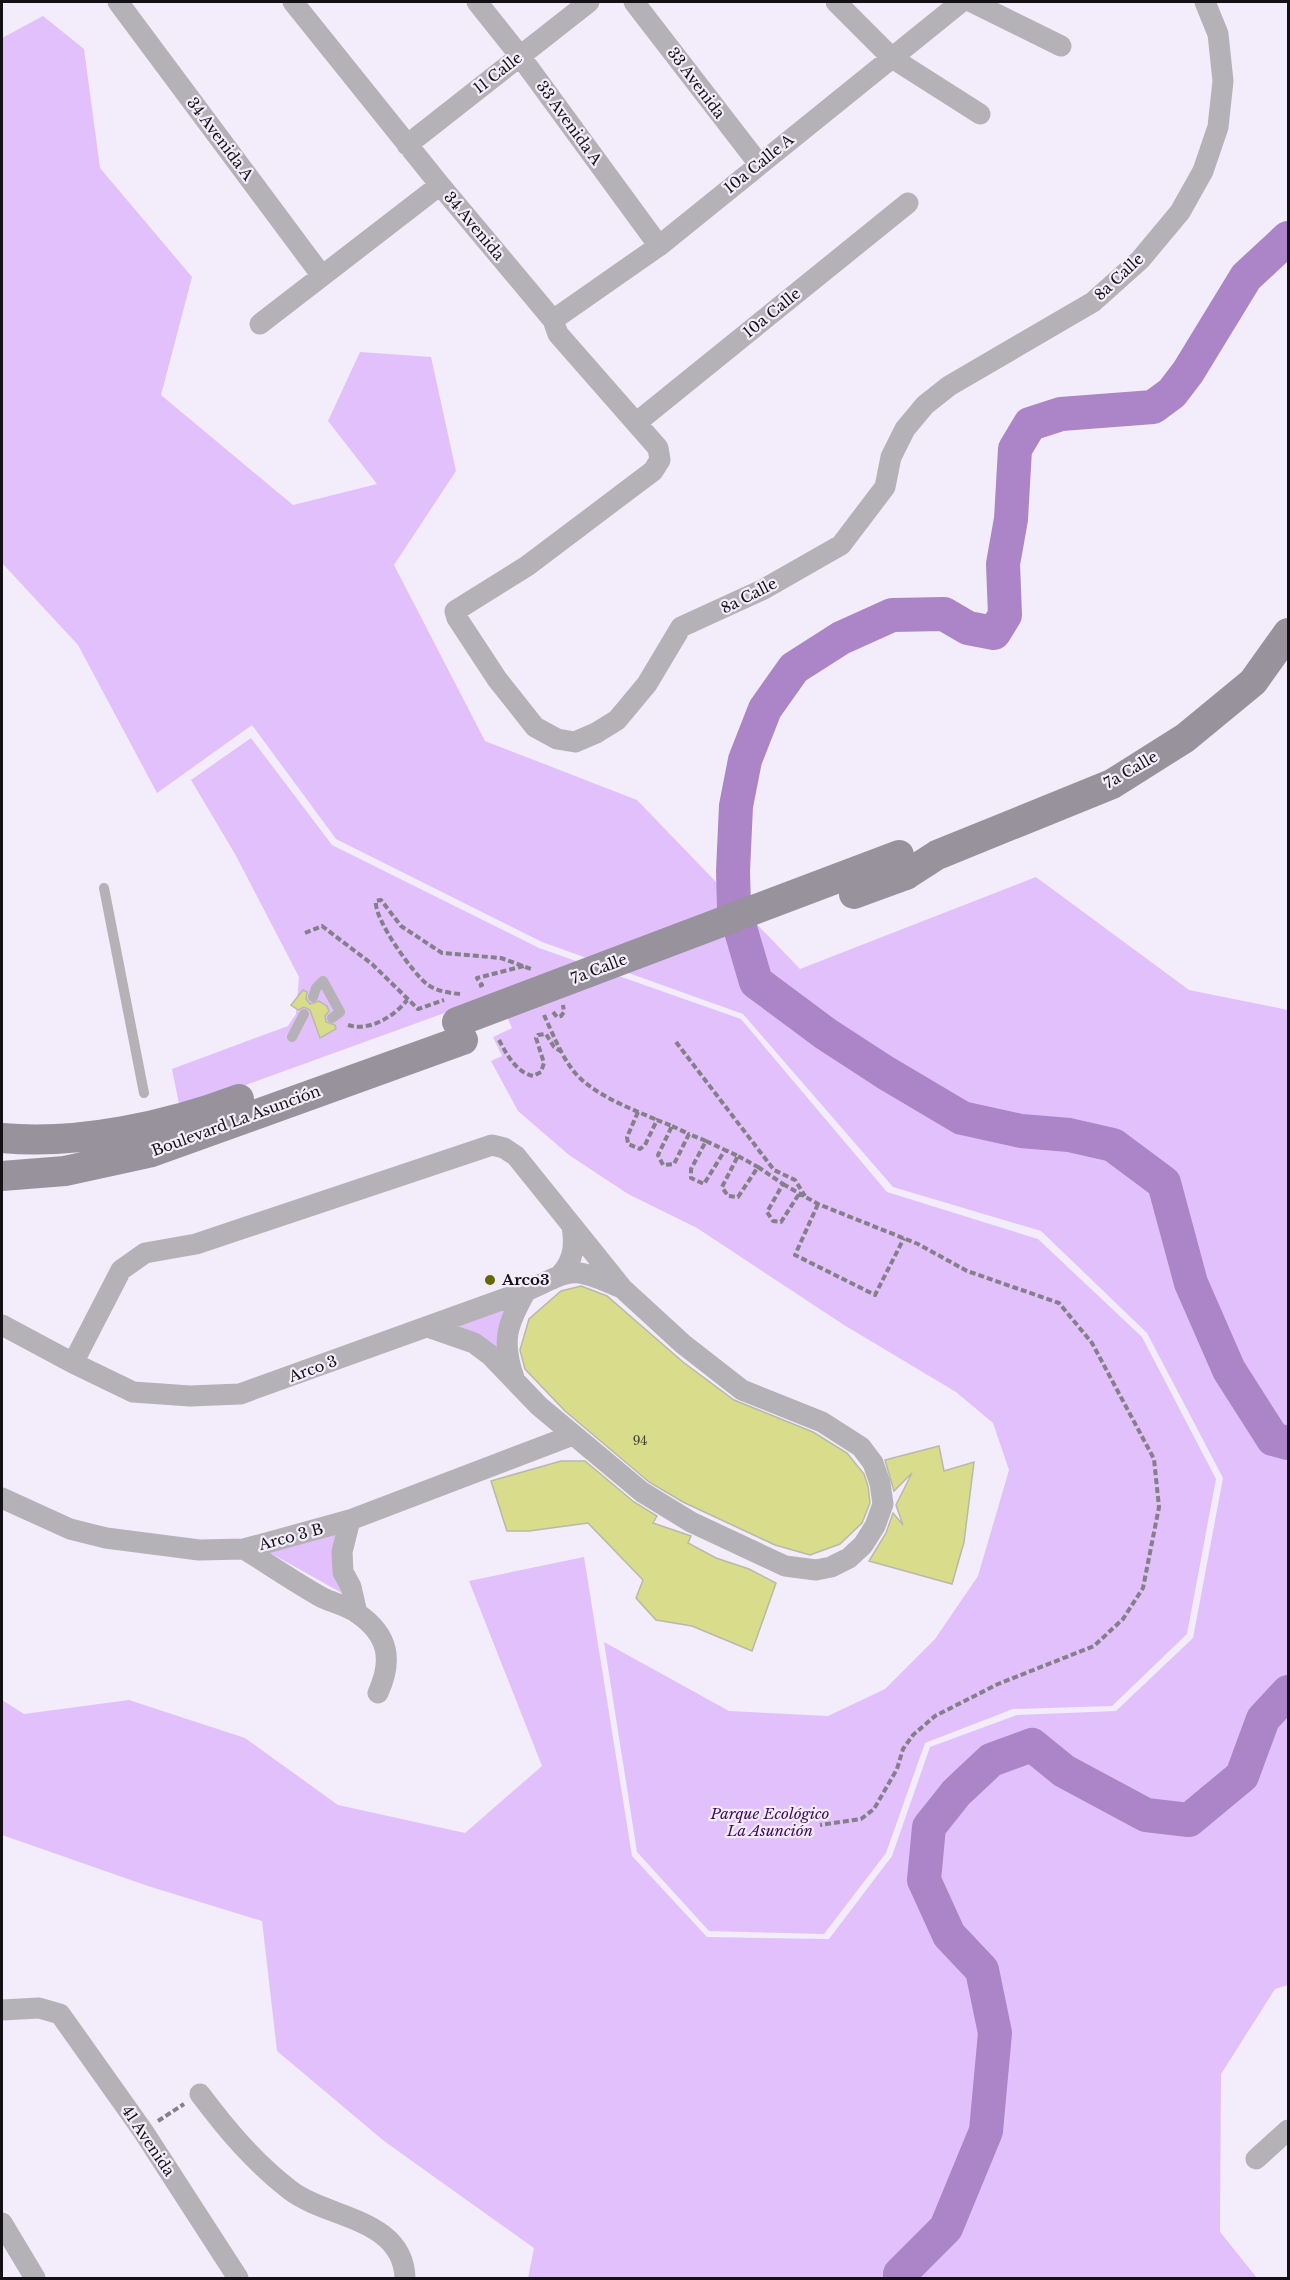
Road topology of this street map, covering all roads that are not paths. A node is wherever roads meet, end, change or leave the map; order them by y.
1 (118, 2) edge
2 (292, 2) edge
3 (477, 2) edge
4 (588, 2) edge
5 (634, 2) edge
6 (836, 2) edge
7 (961, 2) edge
8 (972, 2) edge
9 (1205, 2) edge
10 (1061, 46) dead end
11 (520, 56) junction
12 (892, 58) junction
13 (980, 114) dead end
14 (407, 145) junction
15 (759, 164) junction
16 (440, 185) junction
17 (908, 203) dead end
18 (659, 246) junction
19 (322, 276) junction
20 (553, 320) junction
21 (260, 324) dead end
22 (636, 423) junction
23 (658, 448) joint
24 (1288, 633) edge
25 (104, 888) dead end
26 (313, 997) dead end
27 (304, 1014) dead end
28 (336, 1015) road end
29 (460, 1019) junction
30 (292, 1037) dead end
31 (261, 1090) joint
32 (144, 1093) dead end
33 (2, 1138) edge
34 (52, 1140) junction
35 (6, 1176) edge
36 (572, 1226) junction
37 (561, 1274) junction
38 (623, 1289) junction
39 (526, 1291) junction
40 (2, 1325) edge
41 (428, 1327) junction
42 (73, 1363) junction
43 (515, 1381) junction
44 (573, 1435) junction
45 (2, 1498) edge
46 (350, 1520) junction
47 (244, 1549) junction
48 (357, 1613) junction
49 (378, 1693) dead end
50 (2, 2010) edge
51 (200, 2094) road end
52 (1288, 2130) edge
53 (1256, 2159) dead end
54 (2, 2223) edge
55 (35, 2278) edge
56 (238, 2278) edge
57 (405, 2278) edge

1 - 19 street, 34 Avenida A
2 - 14 street, 34 Avenida
3 - 11 street, 33 Avenida A
4 - 11 street, 11 Calle
5 - 15 street, 33 Avenida
6 - 12 street
7 - 12 street, 10a Calle A
8 - 10 street
9 - 23 street, 8a Calle
11 - 14 street, 11 Calle
11 - 18 street, 33 Avenida A
12 - 13 street
12 - 15 street, 10a Calle A
14 - 16 street, 34 Avenida
15 - 18 street, 10a Calle A
16 - 19 street
16 - 20 street, 34 Avenida
17 - 22 street, 10a Calle
18 - 20 street, 10a Calle A
19 - 21 street
20 - 22 street, 34 Avenida
22 - 23 street, 34 Avenida
24 - 29 main road, 7a Calle, bridge
25 - 32 lane
26 - 28 lane
27 - 30 lane
29 - 31 main road, 7a Calle
29 - 35 main road, Boulevard La Asunción
31 - 34 main road, Boulevard La Asunción
33 - 34 main road, Boulevard La Asunción
34 - 35 main road
36 - 37 street
36 - 38 street
36 - 42 street
37 - 38 street, Arco 3
37 - 39 street, Arco 3
38 - 44 street
39 - 41 street, Arco 3
39 - 43 street
40 - 42 street, Arco 3
41 - 42 street, Arco 3
41 - 43 street
43 - 44 street
44 - 46 street, Arco 3 B
45 - 47 street, Arco 3 B
46 - 47 street, Arco 3 B
46 - 48 street
47 - 48 street
48 - 49 street
50 - 56 street, 41 Avenida
51 - 57 street
52 - 53 street
54 - 55 street

